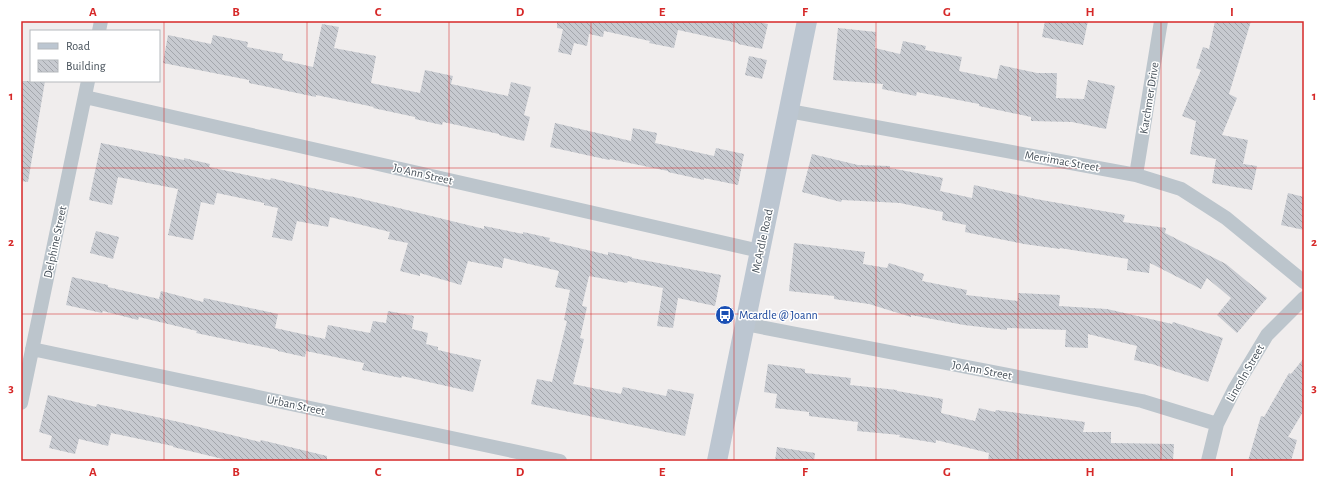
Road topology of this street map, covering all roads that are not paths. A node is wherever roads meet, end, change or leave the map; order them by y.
1 (808, 21) edge
2 (1161, 21) edge
3 (88, 82) edge
4 (85, 97) junction
5 (789, 111) junction
6 (1136, 175) junction
7 (760, 251) junction
8 (1304, 282) edge
9 (1304, 298) edge
10 (745, 324) junction
11 (32, 349) junction
12 (21, 403) edge
13 (1217, 424) junction
14 (560, 461) edge
15 (717, 461) edge
16 (1208, 461) edge

1 - 5 main road, McArdle Road
2 - 6 street, Karchmer Drive
3 - 4 street, Delphine Street
4 - 7 street, Jo Ann Street
4 - 11 street, Delphine Street
5 - 6 street, Merrimac Street
5 - 7 main road, McArdle Road
6 - 8 street, Merrimac Street
7 - 10 main road, McArdle Road
9 - 13 street, Lincoln Street
10 - 13 street, Jo Ann Street
10 - 15 main road, McArdle Road
11 - 12 street, Delphine Street
11 - 14 street, Urban Street
13 - 16 street, Lincoln Street

